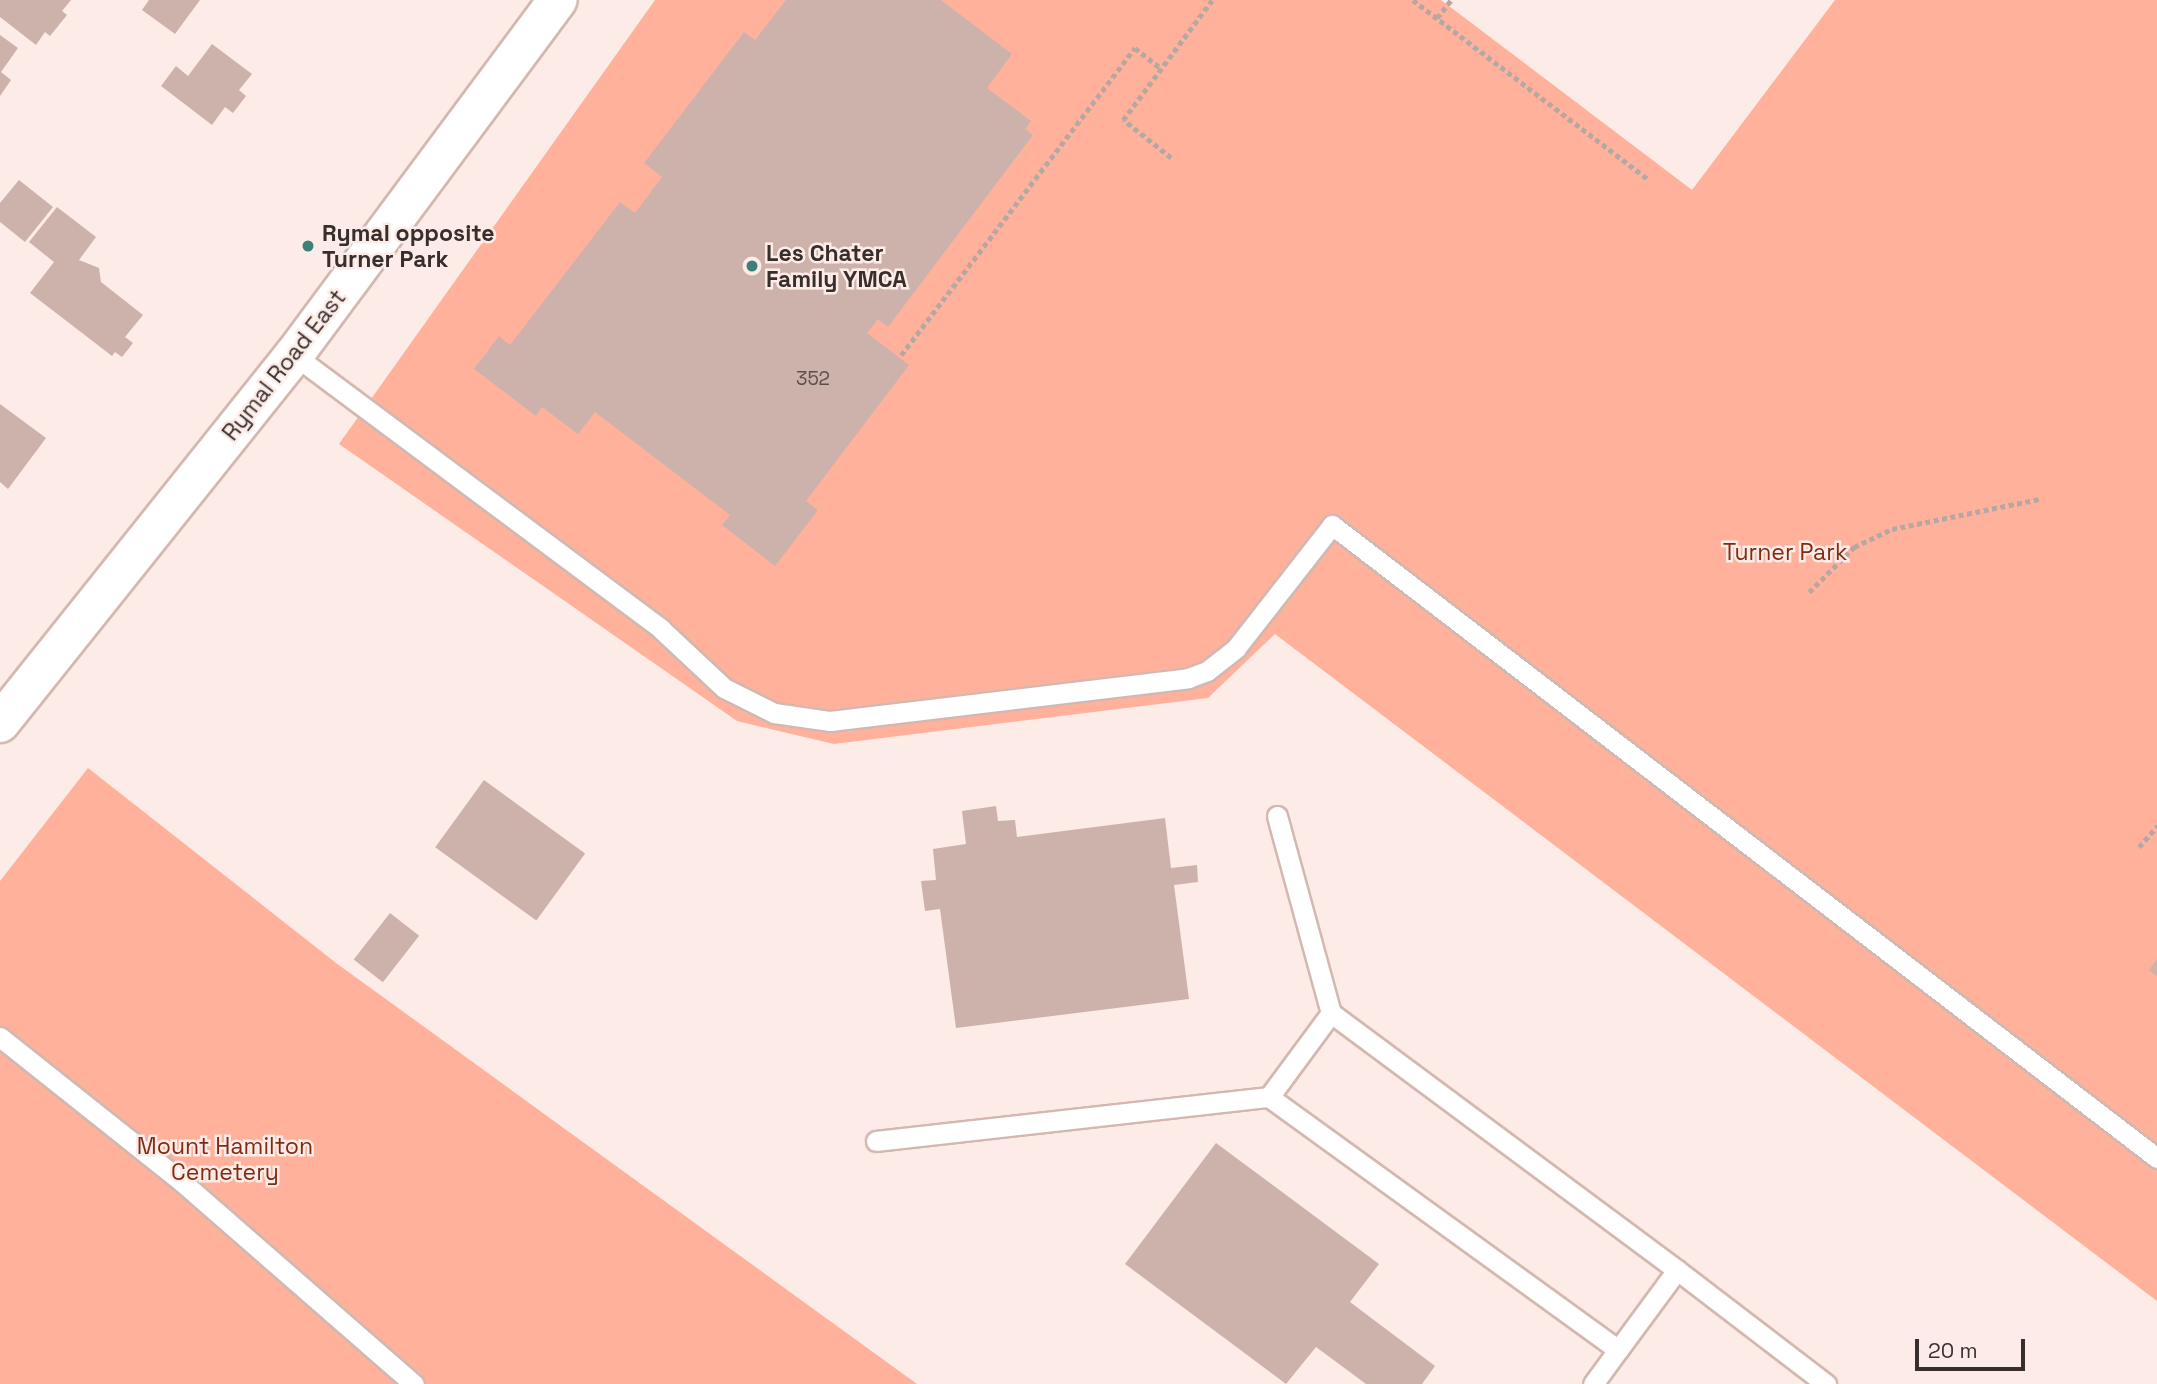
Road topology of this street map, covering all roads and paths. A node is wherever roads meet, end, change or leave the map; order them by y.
1 (558, 0) edge
2 (1212, 0) edge
3 (1413, 0) edge
4 (1451, 0) edge
5 (1437, 18) junction
6 (1161, 68) junction
7 (1171, 158) dead end
8 (1649, 180) dead end
9 (294, 355) junction
10 (901, 355) dead end
11 (2040, 499) dead end
12 (1809, 592) dead end
13 (0, 723) edge
14 (1277, 816) dead end
15 (2157, 826) edge
16 (2140, 847) dead end
17 (1331, 1013) junction
18 (0, 1037) edge
19 (1269, 1097) junction
20 (876, 1142) dead end
21 (2157, 1158) edge
22 (1677, 1270) junction
23 (1618, 1350) junction
24 (414, 1384) edge
25 (1593, 1384) edge
26 (1826, 1384) edge

1 - 9 main road, Rymal Road East
2 - 6 path
3 - 5 path
4 - 5 path
5 - 8 path
6 - 7 path
6 - 10 path
9 - 13 main road, Rymal Road East
9 - 21 lane
11 - 12 path
14 - 17 lane
15 - 16 path
17 - 19 lane
17 - 22 lane
18 - 24 lane
19 - 20 lane
19 - 23 lane
22 - 23 lane
22 - 26 lane
23 - 25 lane

